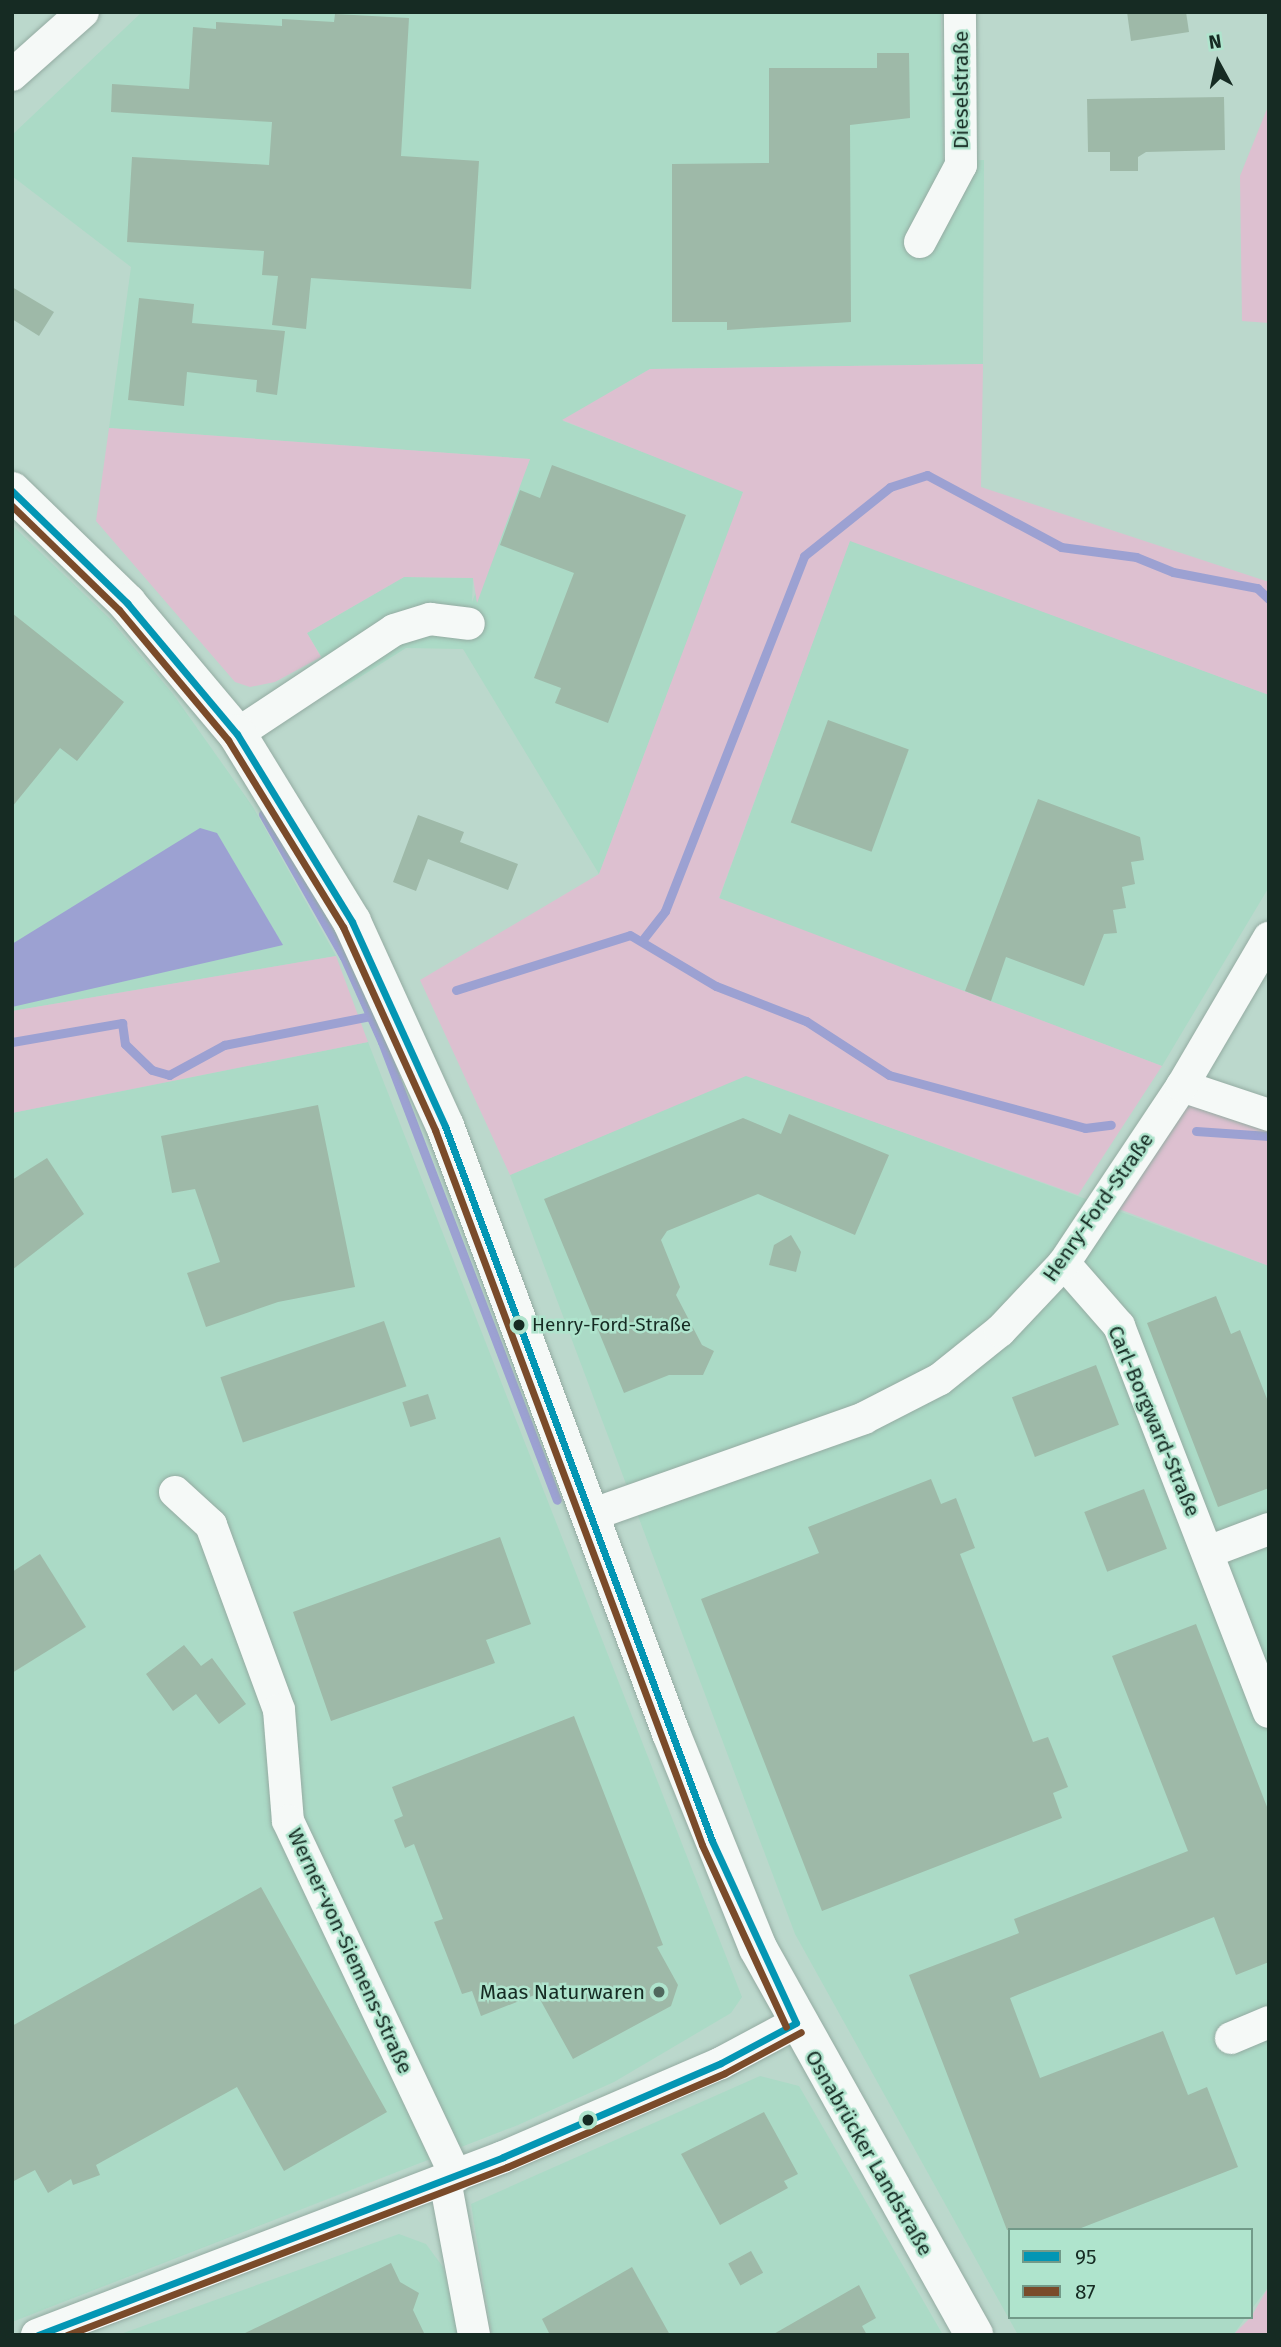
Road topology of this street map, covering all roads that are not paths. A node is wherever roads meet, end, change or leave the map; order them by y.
1 (83, 12) edge
2 (960, 12) edge
3 (12, 75) edge
4 (920, 242) dead end
5 (12, 491) edge
6 (469, 624) dead end
7 (237, 734) junction
8 (1269, 938) edge
9 (1182, 1086) junction
10 (1269, 1115) edge
11 (1064, 1263) junction
12 (176, 1492) dead end
13 (588, 1516) junction
14 (1269, 1529) edge
15 (1208, 1552) junction
16 (1269, 1712) edge
17 (1269, 2022) edge
18 (796, 2023) junction
19 (1231, 2038) dead end
20 (451, 2178) junction
21 (37, 2335) edge
22 (474, 2335) edge
23 (974, 2335) edge

1 - 3 street
2 - 4 street, Dieselstraße
5 - 7 street, Osnabrücker Landstraße
6 - 7 street
7 - 13 street, Osnabrücker Landstraße
8 - 9 street, Henry-Ford-Straße
9 - 10 street
9 - 11 street, Henry-Ford-Straße
11 - 13 street, Henry-Ford-Straße
11 - 15 street, Carl-Borgward-Straße
12 - 20 street, Werner-von-Siemens-Straße
13 - 18 street, Osnabrücker Landstraße
14 - 15 street
15 - 16 street, Carl-Borgward-Straße
17 - 19 street
18 - 20 street
18 - 23 street, Osnabrücker Landstraße
20 - 21 street
20 - 22 street, Werner-von-Siemens-Straße

